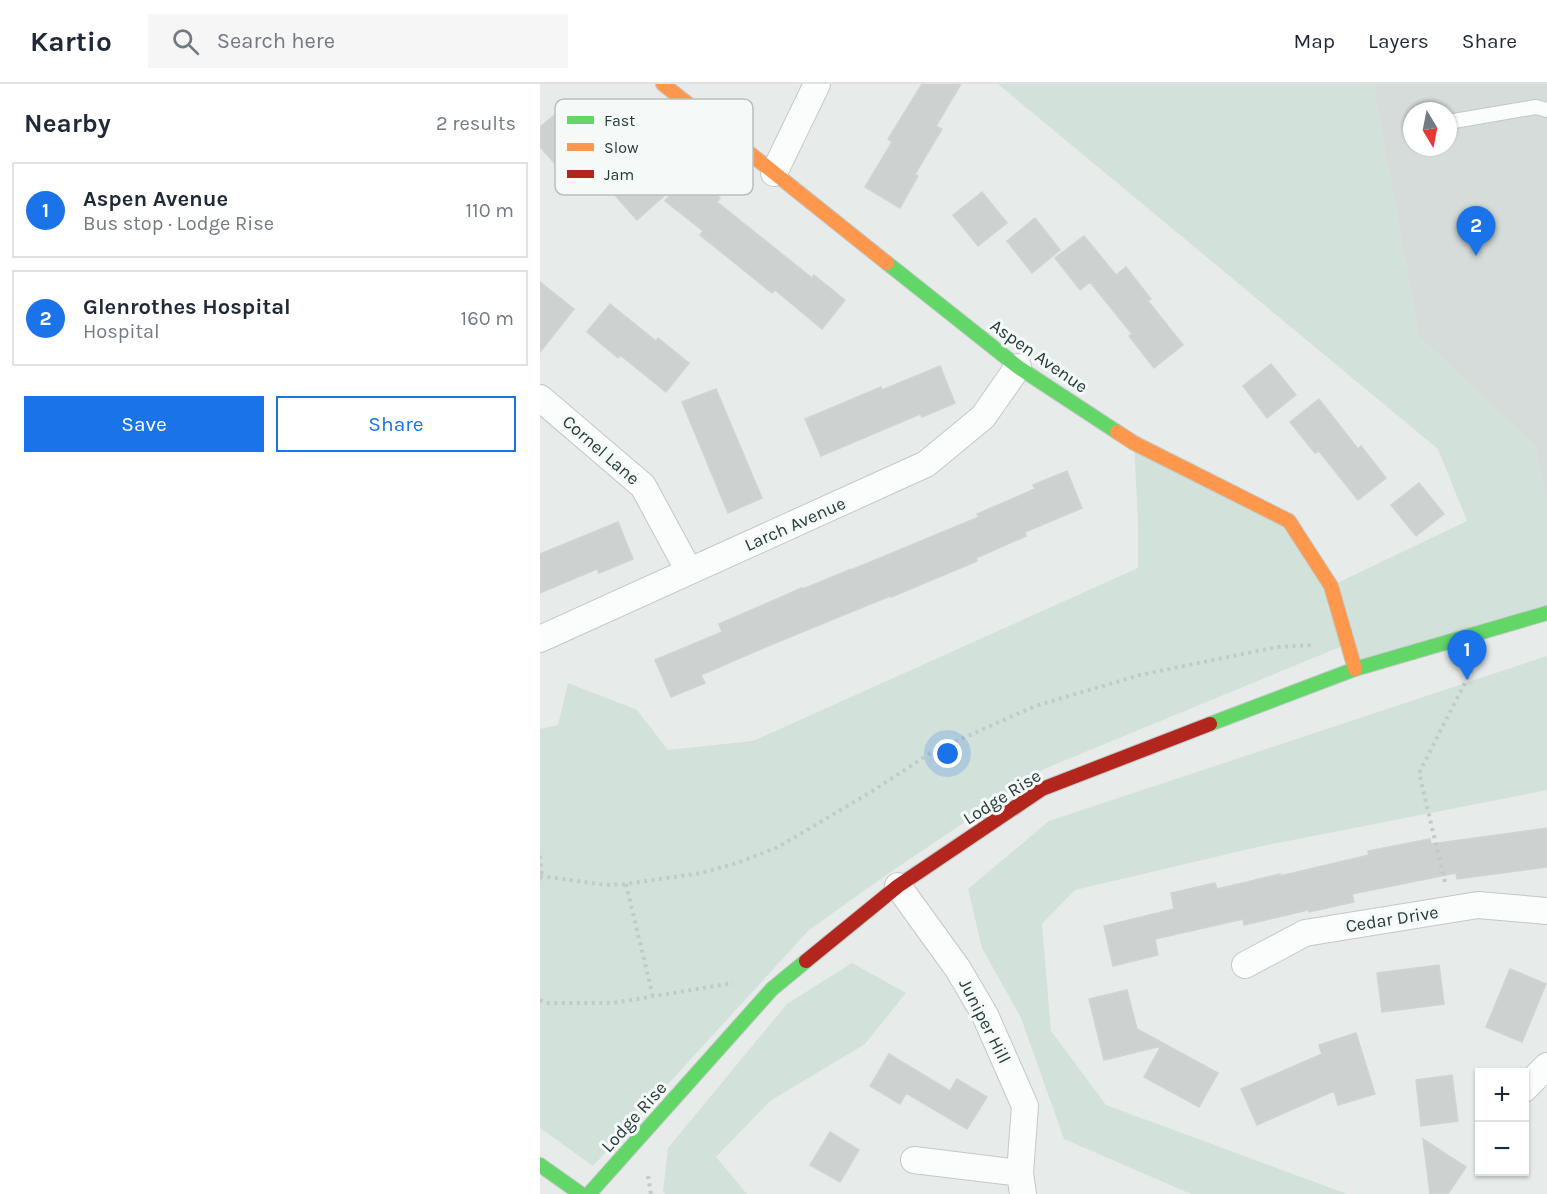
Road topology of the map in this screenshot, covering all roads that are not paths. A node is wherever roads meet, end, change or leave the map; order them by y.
1 (663, 84) edge
2 (817, 84) edge
3 (682, 99) edge
4 (1547, 110) edge
5 (1457, 120) edge
6 (753, 156) edge
7 (774, 173) junction
8 (1018, 367) junction
9 (540, 398) edge
10 (689, 571) junction
11 (1547, 613) edge
12 (540, 639) edge
13 (1355, 669) junction
14 (898, 886) junction
15 (1547, 911) edge
16 (1245, 965) dead end
17 (1547, 1066) edge
18 (1529, 1084) edge
19 (915, 1160) dead end
20 (540, 1165) edge
21 (1022, 1184) edge
22 (580, 1194) edge
23 (589, 1194) edge

1 - 3 street, Aspen Avenue
2 - 7 street
4 - 5 lane
6 - 7 street, Aspen Avenue
7 - 8 street, Aspen Avenue
8 - 10 street, Larch Avenue
8 - 13 street, Aspen Avenue
9 - 10 street, Cornel Lane
10 - 12 street, Larch Avenue
11 - 13 street, Lodge Rise
13 - 14 street, Lodge Rise
14 - 21 street, Juniper Hill
14 - 23 street, Lodge Rise
15 - 16 street, Cedar Drive
17 - 18 street
19 - 21 street, Juniper Hill
20 - 22 street

